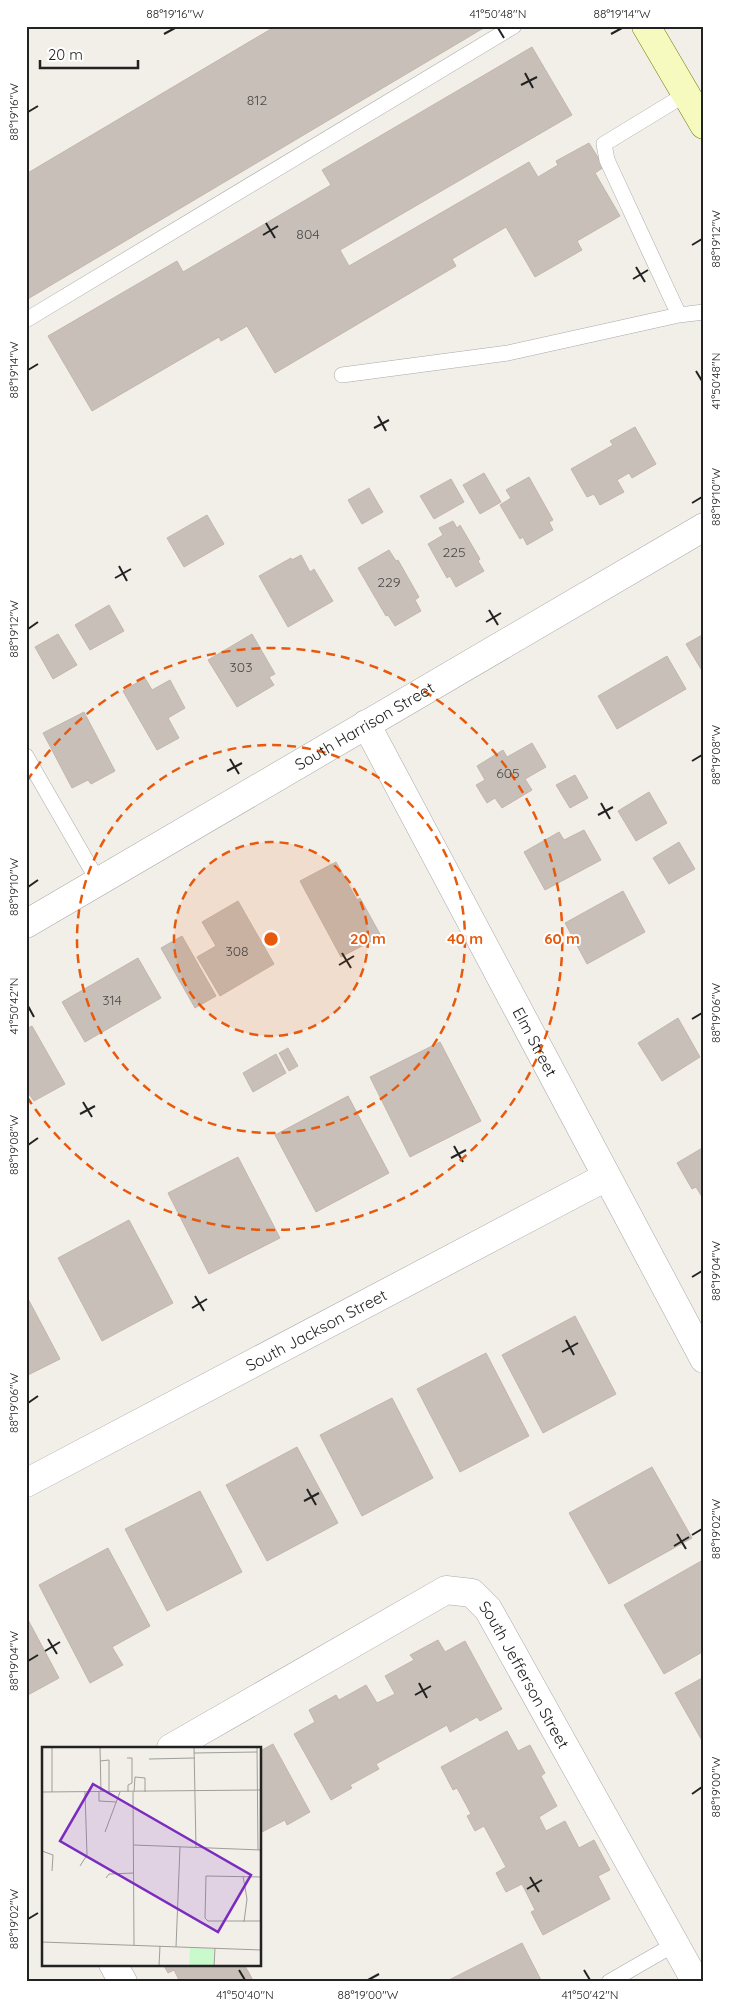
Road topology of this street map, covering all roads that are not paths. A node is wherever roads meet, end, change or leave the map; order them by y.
1 (514, 26) edge
2 (646, 26) edge
3 (697, 109) edge
4 (704, 312) edge
5 (679, 315) junction
6 (26, 320) edge
7 (342, 375) dead end
8 (704, 527) edge
9 (366, 724) junction
10 (26, 756) edge
11 (98, 881) junction
12 (26, 924) edge
13 (606, 1178) junction
14 (696, 1326) edge
15 (704, 1359) edge
16 (26, 1483) edge
17 (173, 1747) edge
18 (675, 1944) junction
19 (114, 1966) edge
20 (123, 1982) edge
21 (609, 1982) edge
22 (696, 1982) edge

1 - 6 lane
2 - 3 main road
3 - 5 lane
4 - 5 lane
5 - 7 lane
8 - 9 street, South Harrison Street
9 - 11 street, South Harrison Street
9 - 13 street, Elm Street
10 - 11 lane
11 - 12 street, South Harrison Street
13 - 14 street, Elm Street
13 - 16 street, South Jackson Street
14 - 15 street, Elm Street
17 - 18 street, South Jefferson Street
18 - 21 lane
18 - 22 street, South Jefferson Street
19 - 20 street

